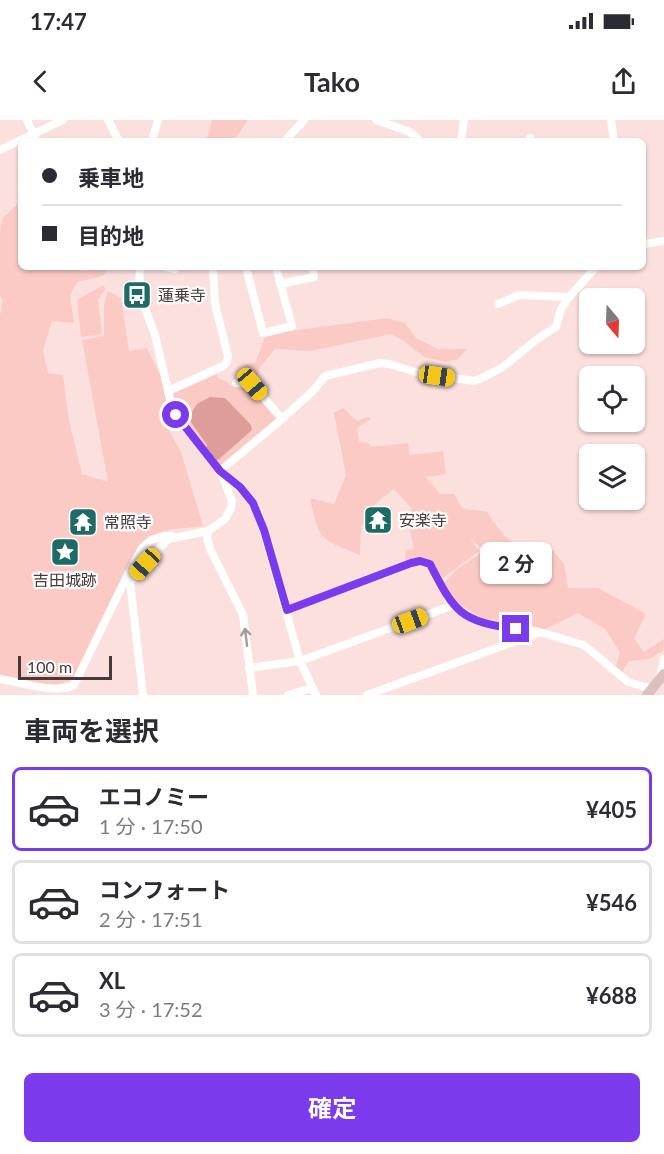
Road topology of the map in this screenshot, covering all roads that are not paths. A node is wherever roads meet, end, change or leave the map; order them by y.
1 (27, 120) edge
2 (63, 120) edge
3 (108, 120) edge
4 (158, 120) edge
5 (304, 120) edge
6 (376, 120) edge
7 (464, 120) edge
8 (611, 120) edge
9 (36, 137) edge
10 (117, 138) edge
11 (153, 138) edge
12 (288, 138) edge
13 (417, 138) edge
14 (461, 138) edge
15 (614, 138) edge
16 (18, 144) edge
17 (0, 150) edge
18 (664, 241) edge
19 (646, 244) edge
20 (140, 270) edge
21 (213, 270) edge
22 (247, 270) edge
23 (277, 270) edge
24 (313, 270) edge
25 (593, 270) edge
26 (280, 284) junction
27 (569, 297) junction
28 (498, 304) dead end
29 (236, 383) dead end
30 (168, 391) junction
31 (282, 419) junction
32 (220, 471) junction
33 (208, 531) junction
34 (173, 537) junction
35 (454, 605) junction
36 (287, 610) junction
37 (539, 632) junction
38 (664, 659) edge
39 (300, 661) junction
40 (249, 668) junction
41 (0, 679) edge
42 (32, 684) junction
43 (655, 685) edge
44 (314, 692) edge
45 (36, 695) edge
46 (143, 695) edge
47 (253, 695) edge
48 (288, 695) edge
49 (367, 695) edge

1 - 9 street
2 - 9 street
3 - 10 street
4 - 11 street
5 - 12 street
6 - 13 street
7 - 14 street
8 - 15 street
16 - 17 street
18 - 19 street
20 - 30 street
21 - 30 street
22 - 26 street
23 - 26 street
24 - 26 street
25 - 27 street
27 - 28 street
27 - 31 street
29 - 31 street
30 - 32 street
31 - 32 street
32 - 33 street
32 - 36 street
33 - 34 street
40 -> 33 street
34 - 42 street
34 - 46 street
35 - 36 street
35 - 37 street
35 - 39 street
36 - 39 street
37 - 43 street
37 - 49 street
38 - 43 street
39 - 40 street
39 - 44 street
40 - 47 street
41 - 42 street
42 - 45 street
44 - 48 street

